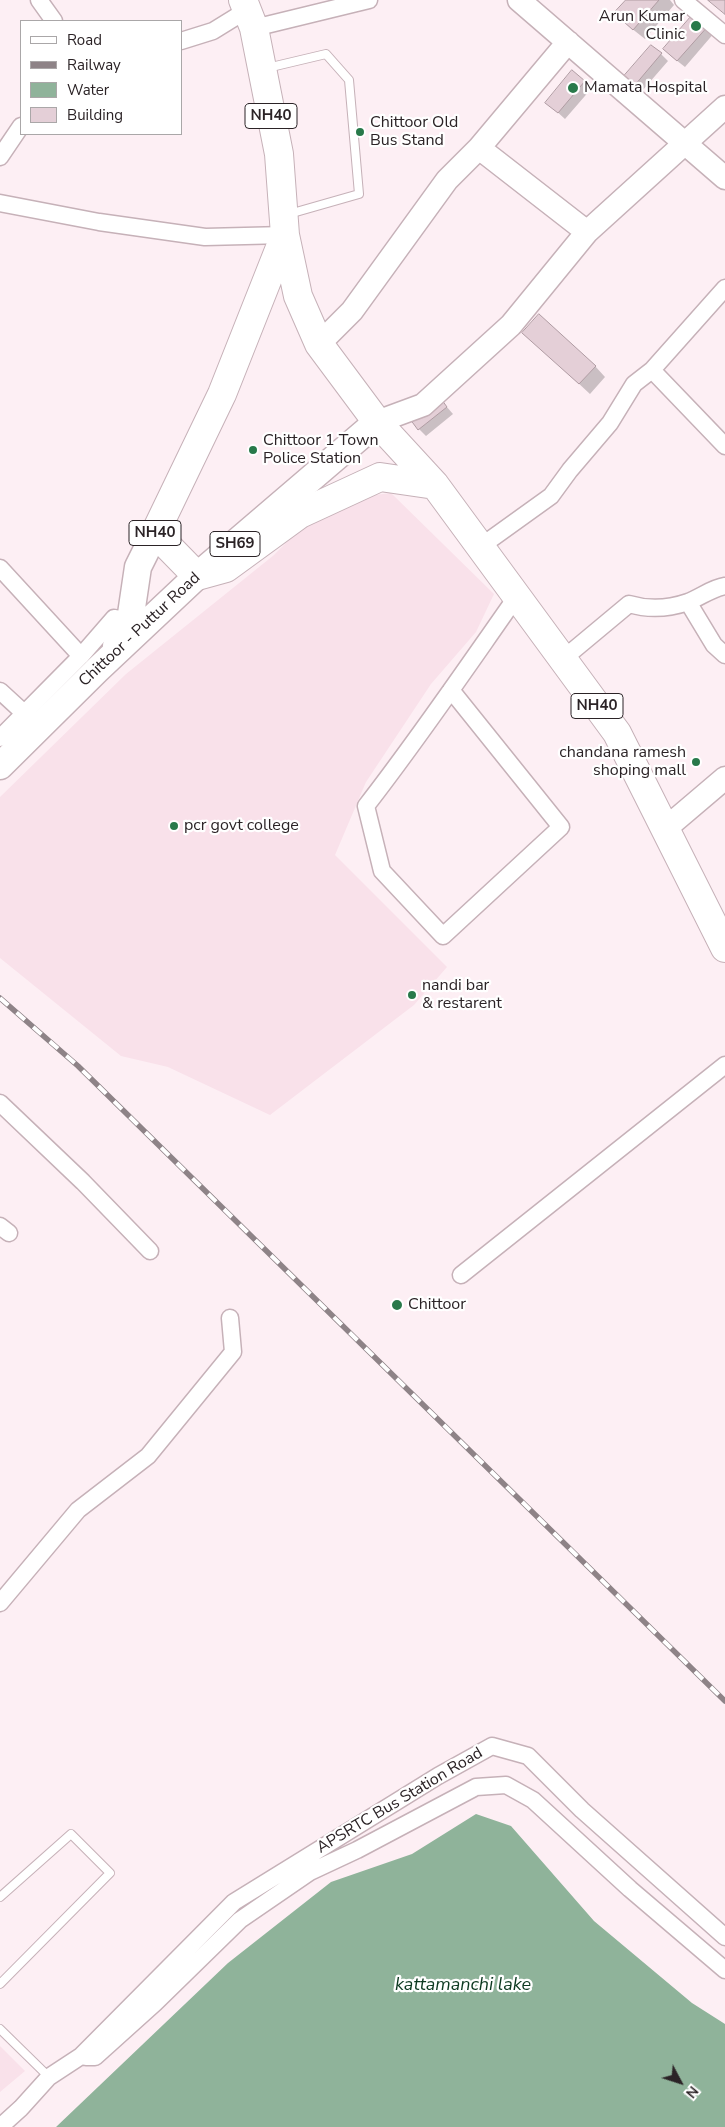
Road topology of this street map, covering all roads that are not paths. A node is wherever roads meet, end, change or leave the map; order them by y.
1 (39, 0) edge
2 (369, 0) edge
3 (519, 0) edge
4 (683, 0) edge
5 (248, 13) edge
6 (53, 20) edge
7 (725, 35) edge
8 (182, 41) edge
9 (568, 42) junction
10 (262, 70) junction
11 (725, 107) edge
12 (20, 127) edge
13 (684, 144) junction
14 (479, 148) junction
15 (0, 157) edge
16 (725, 178) edge
17 (0, 203) edge
18 (284, 225) junction
19 (587, 232) junction
20 (725, 288) edge
21 (319, 344) junction
22 (652, 370) junction
23 (377, 422) junction
24 (725, 446) edge
25 (435, 485) junction
26 (155, 533) junction
27 (480, 547) junction
28 (0, 568) edge
29 (197, 576) junction
30 (725, 586) edge
31 (516, 596) junction
32 (688, 602) junction
33 (139, 623) junction
34 (725, 656) edge
35 (563, 659) junction
36 (95, 662) junction
37 (451, 690) junction
38 (0, 691) edge
39 (24, 713) junction
40 (0, 738) edge
41 (0, 766) edge
42 (725, 778) edge
43 (665, 829) junction
44 (725, 948) edge
45 (725, 1065) edge
46 (0, 1103) edge
47 (150, 1251) dead end
48 (462, 1276) dead end
49 (230, 1318) dead end
50 (0, 1603) edge
51 (0, 1897) edge
52 (725, 1936) edge
53 (725, 1970) edge
54 (0, 1984) edge
55 (0, 2029) edge
56 (81, 2056) junction
57 (49, 2077) junction
58 (0, 2127) edge

1 - 6 street
2 - 5 street
3 - 9 street
4 - 7 street
5 - 8 street
5 - 10 highway, NH40
9 - 13 street
9 - 14 street
10 - 18 highway, NH40
10 - 18 lane
11 - 13 street
12 - 15 street
13 - 16 street
13 - 19 street
14 - 19 street
14 - 21 street
17 - 18 street
18 - 21 highway, NH40
18 - 26 highway, NH40
19 - 23 street
20 - 22 street
21 - 23 highway, NH40
22 - 24 street
22 - 27 street
23 - 25 highway, NH40
23 - 29 main road, Chittoor - Puttur Road / SH69
25 - 27 highway, NH40
25 - 29 highway
26 - 29 highway, NH40
26 - 33 main road
27 - 31 highway, NH40
28 - 36 street
29 - 33 main road, Chittoor - Puttur Road / SH69
30 - 32 street
31 - 35 highway, NH40
31 - 37 street
32 - 34 street
32 - 35 street
33 - 36 main road, Chittoor - Puttur Road / SH69
35 - 43 highway, NH40
36 - 39 street
36 - 41 main road, Chittoor - Puttur Road / SH69
37 - 37 street
38 - 39 street
39 - 40 street
42 - 43 street
43 - 44 highway, NH40
45 - 48 street
46 - 47 street
49 - 50 street
51 - 54 lane
52 - 56 street, APSRTC Bus Station Road
53 - 56 street, APSRTC Bus Station Road
55 - 57 lane
56 - 57 street, APSRTC Bus Station Road
57 - 58 street, APSRTC Bus Station Road

